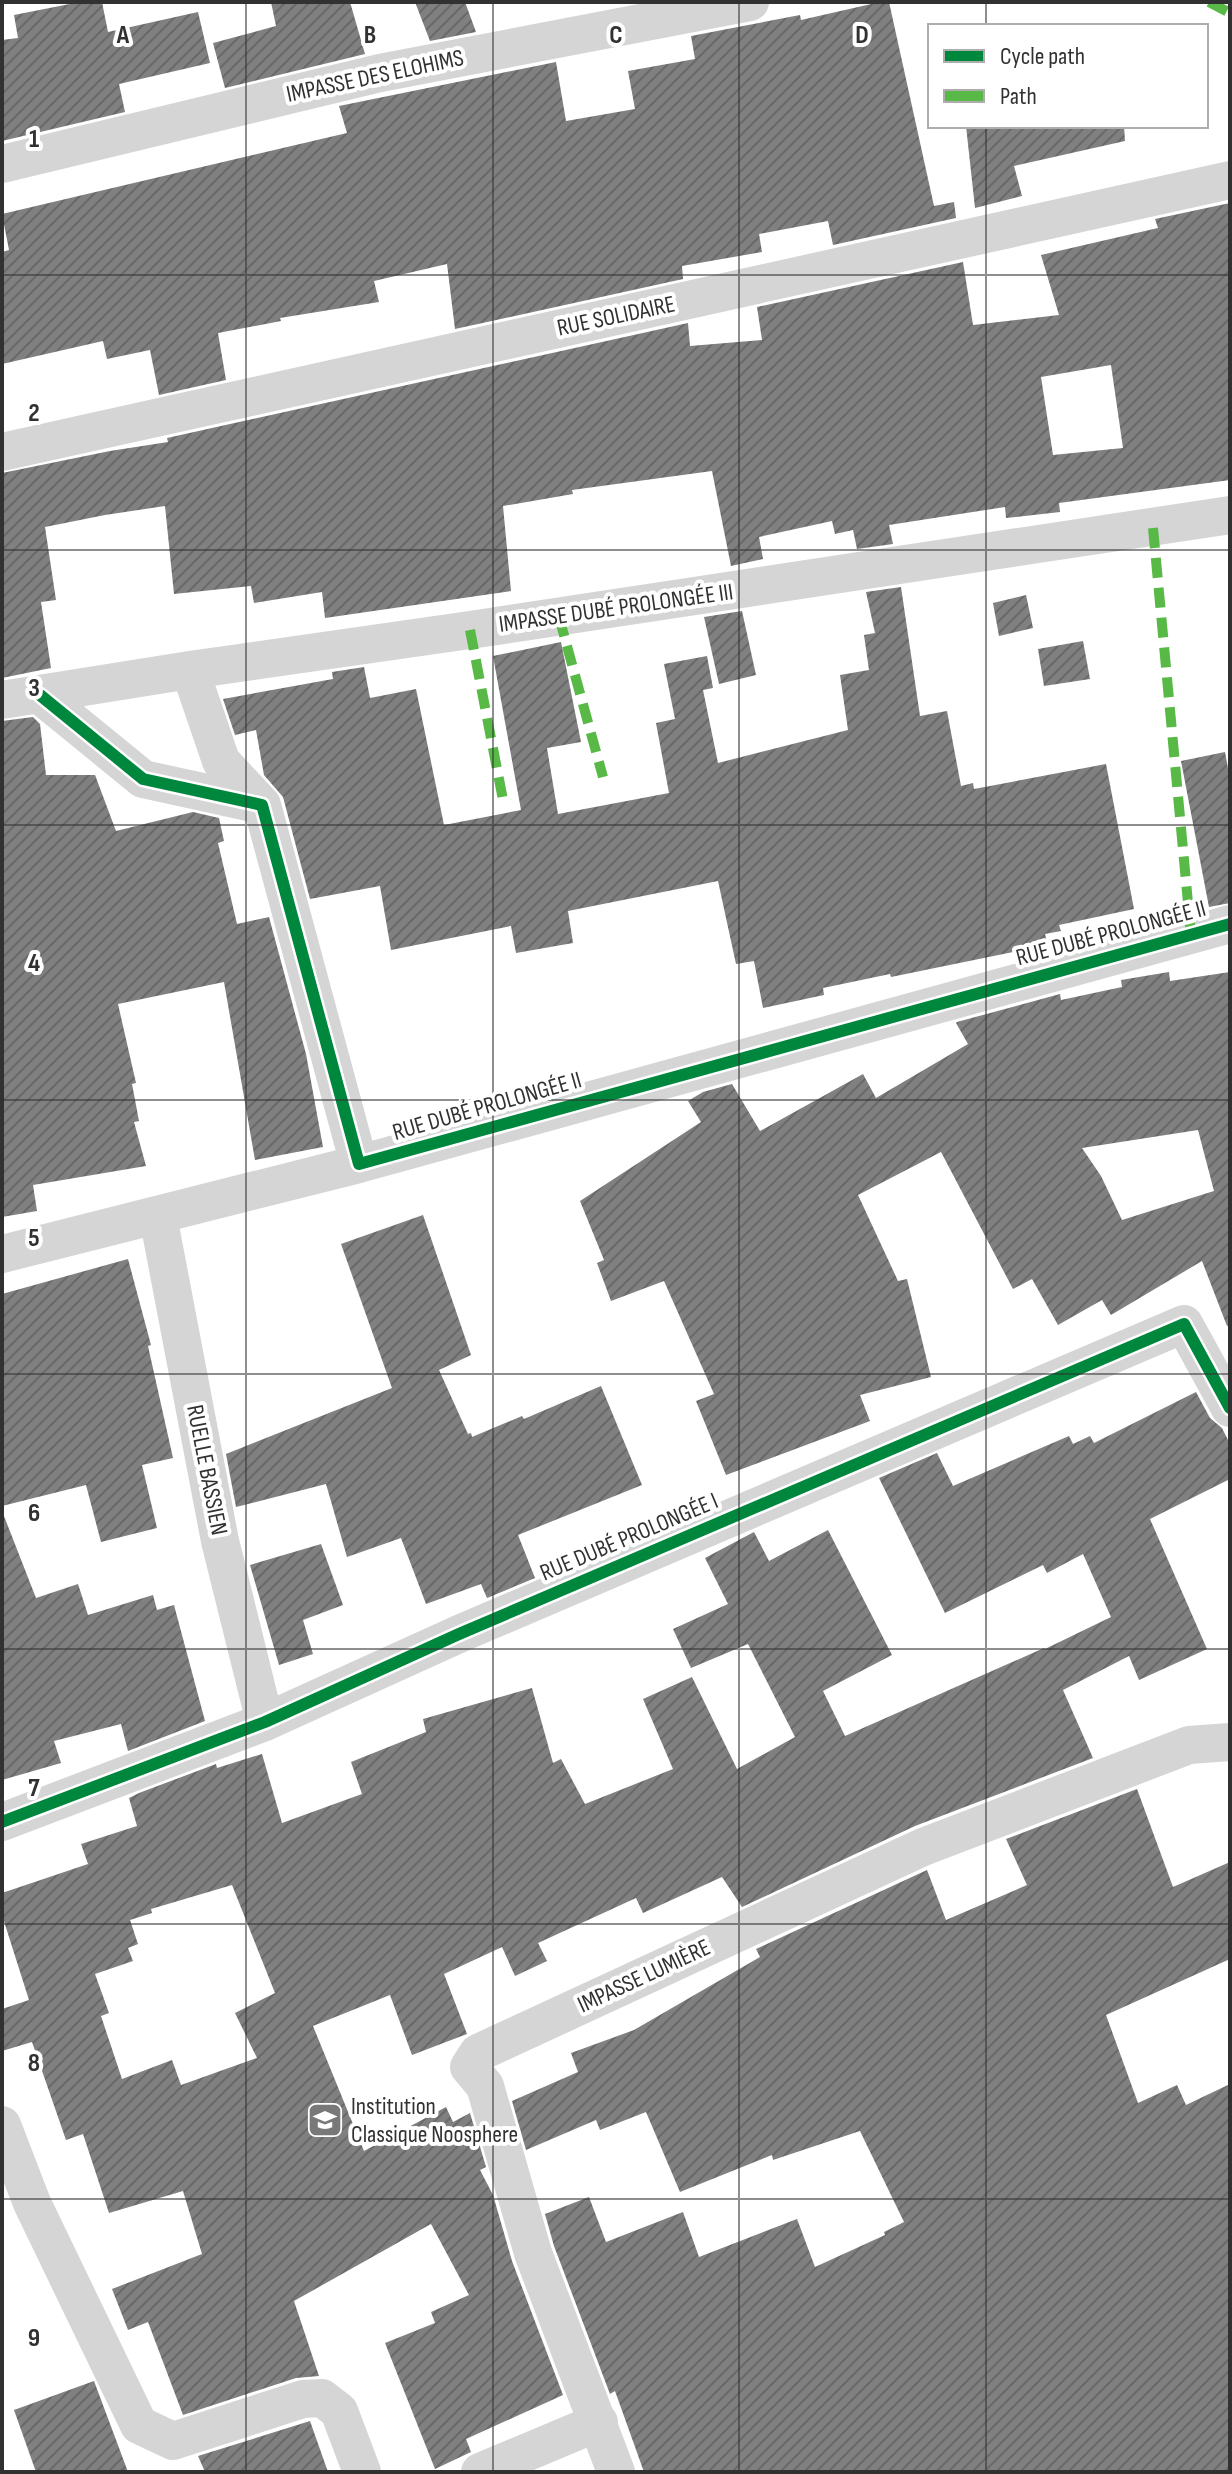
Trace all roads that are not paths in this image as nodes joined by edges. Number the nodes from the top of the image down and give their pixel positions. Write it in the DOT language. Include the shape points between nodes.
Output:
graph roads {
  1 [pos="750,2"];
  2 [pos="2,164"];
  3 [pos="1230,180"];
  4 [pos="2,452"];
  5 [pos="1230,515"];
  6 [pos="190,670"];
  7 [pos="40,695"];
  8 [pos="2,700"];
  9 [pos="262,805"];
  10 [pos="1230,924"];
  11 [pos="359,1164"];
  12 [pos="158,1216"];
  13 [pos="2,1254"];
  14 [pos="1230,1408"];
  15 [pos="265,1722"];
  16 [pos="1230,1742"];
  17 [pos="2,1822"];
  18 [pos="2,2125"];
  19 [pos="599,2422"];
  20 [pos="362,2472"];
  21 [pos="480,2472"];
  22 [pos="616,2472"];
  1 -- 2 [label="street, IMPASSE DES ELOHIMS" via="380,73"];
  3 -- 4 [label="street, RUE SOLIDAIRE"];
  5 -- 6 [label="street, IMPASSE DUBÉ PROLONGÉE III"];
  6 -- 7 [label="street, IMPASSE DUBÉ PROLONGÉE III"];
  6 -- 9 [label="street" via="221,761"];
  7 -- 8 [label="street, IMPASSE DUBÉ PROLONGÉE III"];
  7 -- 9 [label="street" via="143,779"];
  9 -- 11 [label="street"];
  10 -- 11 [label="street, RUE DUBÉ PROLONGÉE II"];
  11 -- 12 [label="street, RUE DUBÉ PROLONGÉE II"];
  12 -- 13 [label="street, RUE DUBÉ PROLONGÉE II"];
  12 -- 15 [label="street, RUELLE BASSIEN" via="220,1541"];
  14 -- 15 [label="street, RUE DUBÉ PROLONGÉE I" via="1184,1324"];
  15 -- 17 [label="street, RUE DUBÉ PROLONGÉE I"];
  16 -- 19 [label="street, IMPASSE LUMIÈRE" via="1189,1745 923,1847 478,2053 469,2067 485,2086 533,2253"];
  18 -- 20 [label="street" via="32,2203 139,2425 173,2441 303,2399 322,2398 339,2411"];
  19 -- 21 [label="street"];
  19 -- 22 [label="street, IMPASSE LUMIÈRE"];
}
